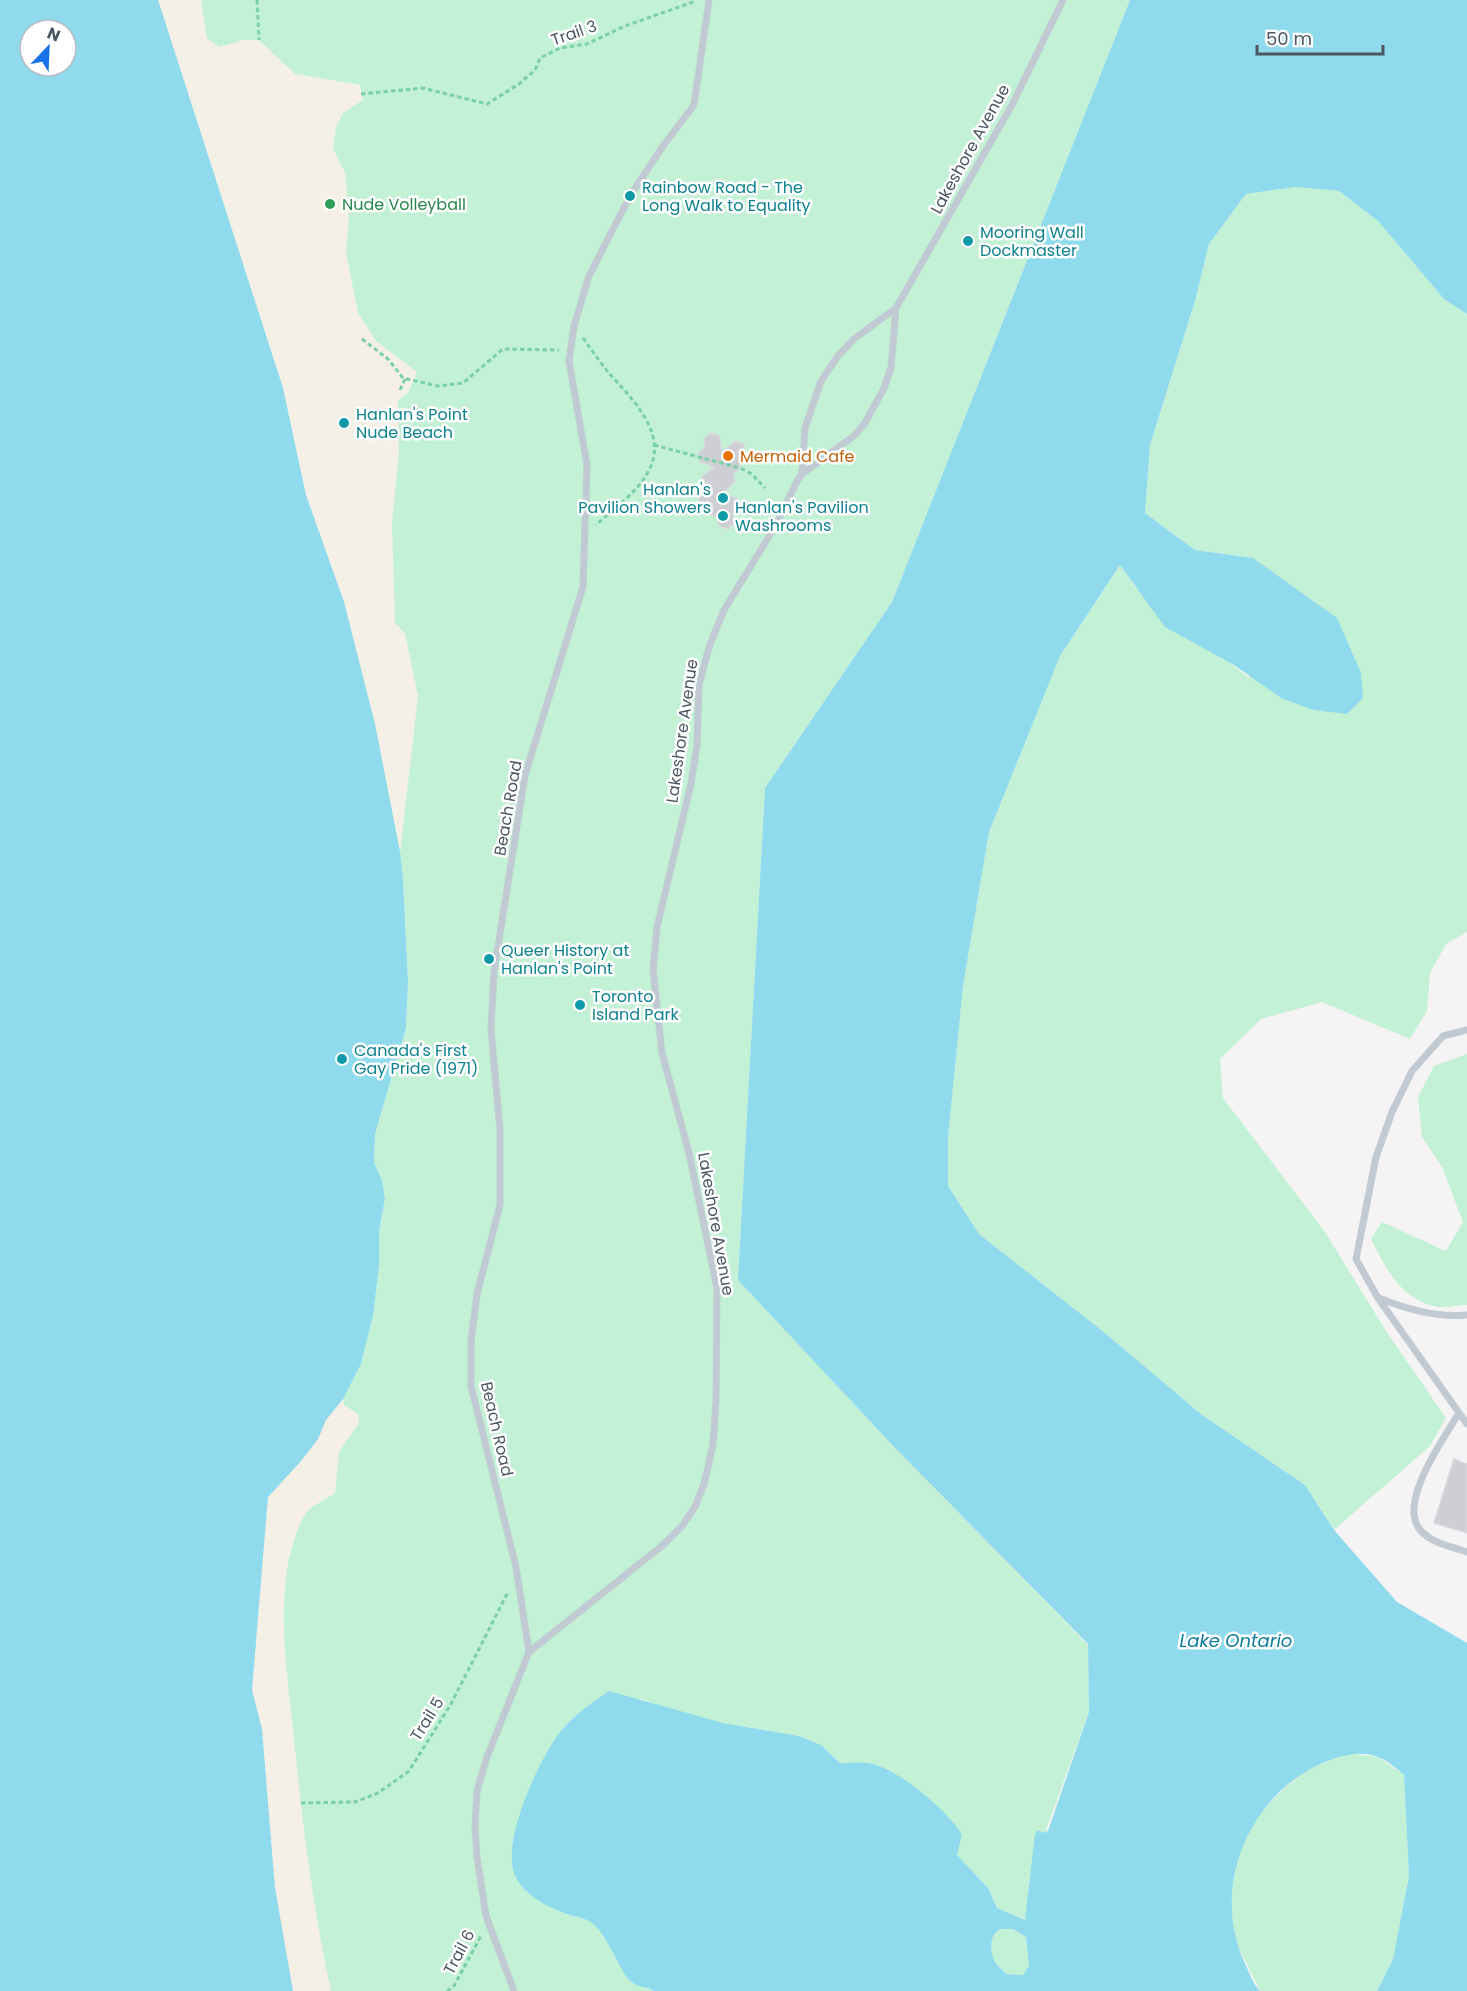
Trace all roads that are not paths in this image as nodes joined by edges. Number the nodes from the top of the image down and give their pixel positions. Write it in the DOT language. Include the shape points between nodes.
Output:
graph roads {
  1 [pos="709,0"];
  2 [pos="1064,0"];
  3 [pos="896,308"];
  4 [pos="802,474"];
  5 [pos="1467,1030"];
  6 [pos="1378,1298"];
  7 [pos="1467,1315"];
  8 [pos="1459,1413"];
  9 [pos="1467,1424"];
  10 [pos="1467,1552"];
  11 [pos="529,1652"];
  12 [pos="514,1991"];
  1 -- 11 [label="lane, Beach Road" via="694,105 625,206 590,276 574,326 569,350 587,465 583,587 525,775 494,972 491,1029 500,1130 500,1204 477,1294 471,1386 517,1573"];
  2 -- 3 [label="lane, Lakeshore Avenue" via="1012,105"];
  3 -- 4 [label="lane, Lakeshore Avenue" via="854,339 821,381 806,428"];
  3 -- 4 [label="lane, Lakeshore Avenue" via="891,368 865,423 836,451"];
  4 -- 11 [label="lane, Lakeshore Avenue" via="724,610 708,647 699,685 691,784 667,880 654,959 662,1053 689,1153 717,1288 716,1400 713,1445 704,1484 695,1507 663,1545"];
  5 -- 6 [label="lane" via="1443,1036 1412,1071 1376,1157 1356,1259"];
  6 -- 7 [label="lane" via="1404,1308"];
  6 -- 8 [label="lane"];
  8 -- 9 [label="lane"];
  8 -- 10 [label="lane" via="1420,1484 1413,1520 1421,1532 1441,1544"];
  11 -- 12 [label="lane, Lakeshore Avenue" via="487,1757 477,1791 474,1827 488,1921"];
}
